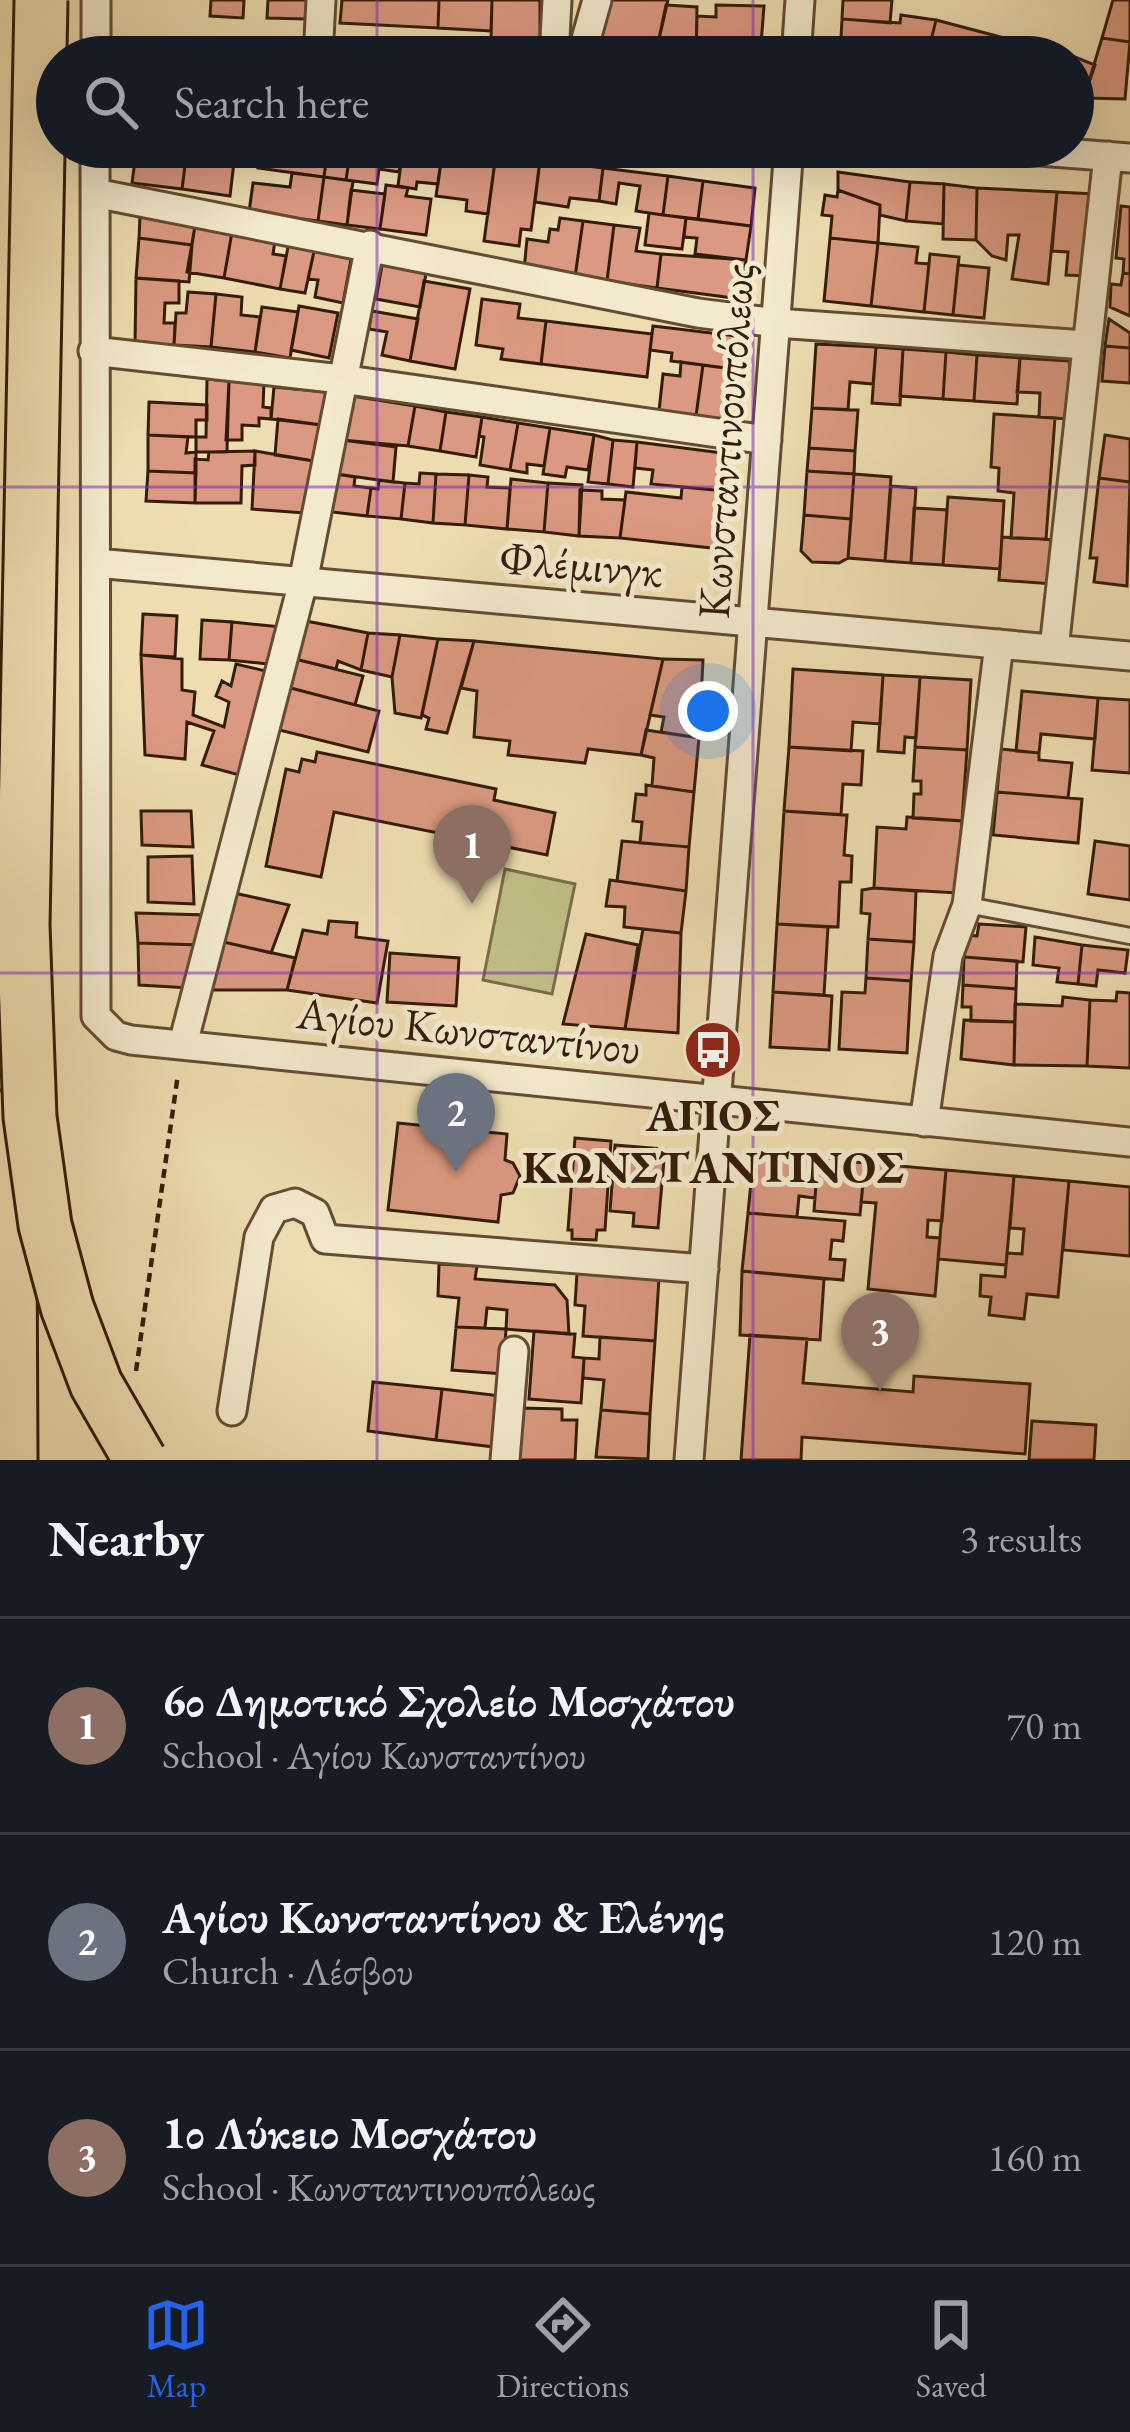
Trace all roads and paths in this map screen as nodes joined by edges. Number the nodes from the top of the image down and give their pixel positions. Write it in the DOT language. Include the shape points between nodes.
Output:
graph roads {
  1 [pos="41,0"];
  2 [pos="96,0"];
  3 [pos="321,0"];
  4 [pos="557,0"];
  5 [pos="597,0"];
  6 [pos="800,0"];
  7 [pos="40,36"];
  8 [pos="96,36"];
  9 [pos="319,36"];
  10 [pos="555,36"];
  11 [pos="587,36"];
  12 [pos="797,36"];
  13 [pos="1119,157"];
  14 [pos="38,168"];
  15 [pos="95,168"];
  16 [pos="788,168"];
  17 [pos="95,193"];
  18 [pos="370,245"];
  19 [pos="777,323"];
  20 [pos="1085,344"];
  21 [pos="93,351"];
  22 [pos="341,380"];
  23 [pos="766,440"];
  24 [pos="96,563"];
  25 [pos="303,582"];
  26 [pos="753,622"];
  27 [pos="999,644"];
  28 [pos="1054,649"];
  29 [pos="1130,656"];
  30 [pos="967,905"];
  31 [pos="23,926"];
  32 [pos="1130,936"];
  33 [pos="182,1044"];
  34 [pos="717,1097"];
  35 [pos="924,1122"];
  36 [pos="1130,1142"];
  37 [pos="704,1269"];
  38 [pos="514,1351"];
  39 [pos="134,1391"];
  40 [pos="232,1411"];
  41 [pos="11,1460"];
  42 [pos="140,1460"];
  43 [pos="505,1460"];
  44 [pos="689,1460"];
  1 -- 7 [label="highway, bridge"];
  2 -- 8 [label="street"];
  3 -- 9 [label="street"];
  4 -- 10 [label="street"];
  5 -- 11 [label="street"];
  6 -- 12 [label="street"];
  13 -- 20 [label="street"];
  14 -- 31 [label="highway, bridge"];
  15 -- 17 [label="street"];
  16 -- 19 [label="street, Κωνσταντινουπόλεως"];
  17 -- 18 [label="street"];
  17 -- 21 [label="street"];
  18 -- 19 [label="street" via="698,314"];
  18 -- 22 [label="street"];
  19 -- 20 [label="street"];
  19 -- 23 [label="street, Κωνσταντινουπόλεως"];
  20 -- 28 [label="street"];
  21 -- 22 [label="street"];
  21 -- 24 [label="street"];
  22 -- 23 [label="street"];
  22 -- 25 [label="street"];
  23 -- 26 [label="street, Κωνσταντινουπόλεως"];
  24 -- 25 [label="street, Φλέμινγκ"];
  24 -- 33 [label="street, Αγίου Κωνσταντίνου" via="96,1016 116,1036"];
  25 -- 26 [label="street, Φλέμινγκ"];
  25 -- 33 [label="street"];
  26 -- 27 [label="street, Φλέμινγκ"];
  26 -- 34 [label="street, Κωνσταντινουπόλεως"];
  27 -- 28 [label="street, Φλέμινγκ"];
  27 -- 30 [label="street"];
  28 -- 29 [label="street, Φλέμινγκ"];
  30 -- 32 [label="lane"];
  30 -- 35 [label="street" via="948,956"];
  31 -- 41 [label="highway, bridge" via="10,1237"];
  31 -- 42 [label="highway, bridge" via="30,1117 45,1225 96,1384"];
  33 -- 34 [label="street, Αγίου Κωνσταντίνου"];
  33 -- 39 [label="path"];
  34 -- 35 [label="street, Αγίου Κωνσταντίνου"];
  34 -- 37 [label="street, Κωνσταντινουπόλεως"];
  35 -- 36 [label="street, Αγίου Κωνσταντίνου"];
  37 -- 40 [label="street" via="326,1239 315,1213 295,1203 274,1209 259,1237"];
  37 -- 44 [label="street, Κωνσταντινουπόλεως"];
  38 -- 43 [label="street"];
}
